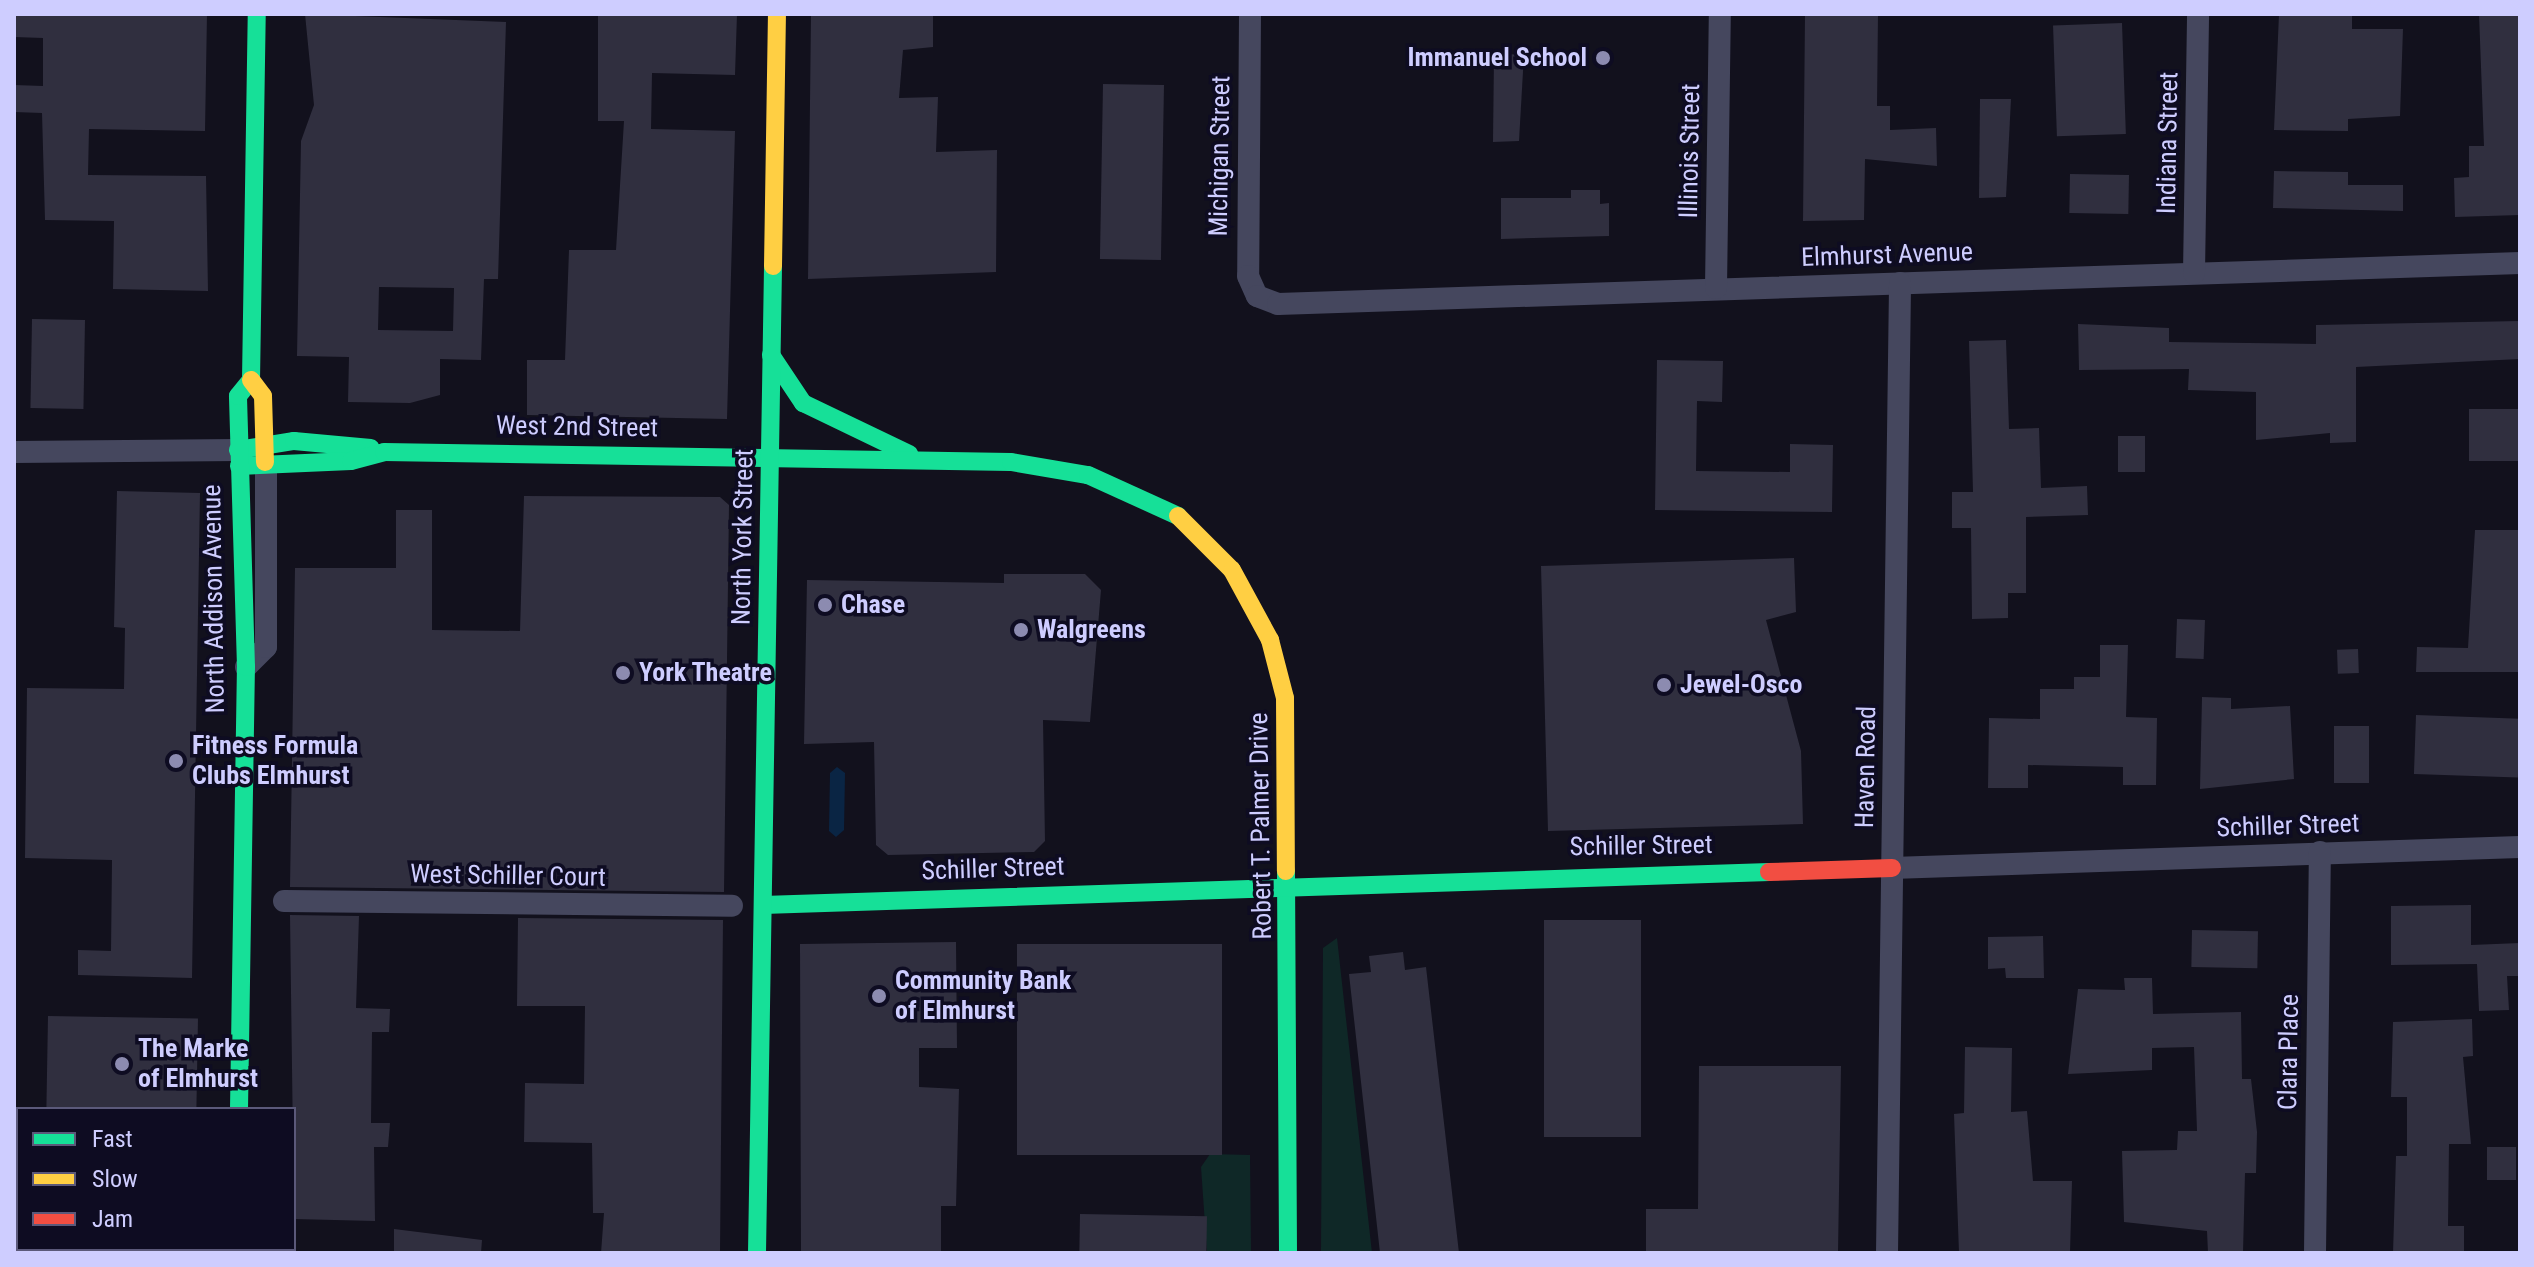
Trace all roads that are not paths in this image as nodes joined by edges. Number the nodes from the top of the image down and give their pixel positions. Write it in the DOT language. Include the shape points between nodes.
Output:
graph roads {
  1 [pos="257,14"];
  2 [pos="777,14"];
  3 [pos="1250,14"];
  4 [pos="1720,14"];
  5 [pos="2198,14"];
  6 [pos="2520,263"];
  7 [pos="2194,273"];
  8 [pos="1900,283"];
  9 [pos="1716,288"];
  10 [pos="1257,296"];
  11 [pos="771,355"];
  12 [pos="251,380"];
  13 [pos="14,452"];
  14 [pos="265,455"];
  15 [pos="238,458"];
  16 [pos="770,460"];
  17 [pos="930,461"];
  18 [pos="246,667"];
  19 [pos="2520,847"];
  20 [pos="2320,852"];
  21 [pos="1892,868"];
  22 [pos="1289,886"];
  23 [pos="284,901"];
  24 [pos="763,905"];
  25 [pos="732,906"];
  26 [pos="239,1107"];
  27 [pos="757,1253"];
  28 [pos="1288,1253"];
  29 [pos="1887,1253"];
  30 [pos="2315,1253"];
  1 -- 12 [label="street, North Addison Avenue"];
  2 -- 11 [label="street, North York Street"];
  3 -- 10 [label="street, Michigan Street" via="1247,265"];
  4 -- 9 [label="street, Illinois Street"];
  5 -- 7 [label="street, Indiana Street"];
  6 -- 7 [label="street, Elmhurst Avenue"];
  7 -- 8 [label="street, Elmhurst Avenue"];
  8 -- 9 [label="street, Elmhurst Avenue"];
  8 -- 21 [label="street, Haven Road"];
  9 -- 10 [label="street, Elmhurst Avenue" via="1295,305"];
  11 -- 16 [label="street, North York Street"];
  11 -- 17 [label="street" via="803,403 852,432"];
  12 -- 14 [label="street, North Addison Avenue" via="263,396"];
  12 -- 15 [label="street, North Addison Avenue" via="238,396"];
  13 -- 15 [label="street, West 2nd Street"];
  14 -- 15 [label="street, West 2nd Street"];
  14 -- 16 [label="street, West 2nd Street" via="351,442 384,452"];
  14 -- 18 [label="street, North Addison Avenue" via="266,647"];
  15 -- 18 [label="street, North Addison Avenue"];
  16 -- 17 [label="street, Robert T. Palmer Drive"];
  16 -- 24 [label="street, North York Street"];
  17 -- 22 [label="street, Robert T. Palmer Drive" via="1039,463 1120,485 1178,516 1232,570 1270,640 1285,698"];
  18 -- 26 [label="street, North Addison Avenue"];
  19 -- 20 [label="street, Schiller Street"];
  20 -- 21 [label="street, Schiller Street"];
  20 -- 30 [label="street, Clara Place"];
  21 -- 22 [label="street, Schiller Street"];
  21 -- 29 [label="street, Haven Road"];
  22 -- 24 [label="street, Schiller Street"];
  22 -- 28 [label="street, Robert T. Palmer Drive"];
  23 -- 25 [label="street, West Schiller Court"];
  24 -- 27 [label="street, North York Street"];
}
